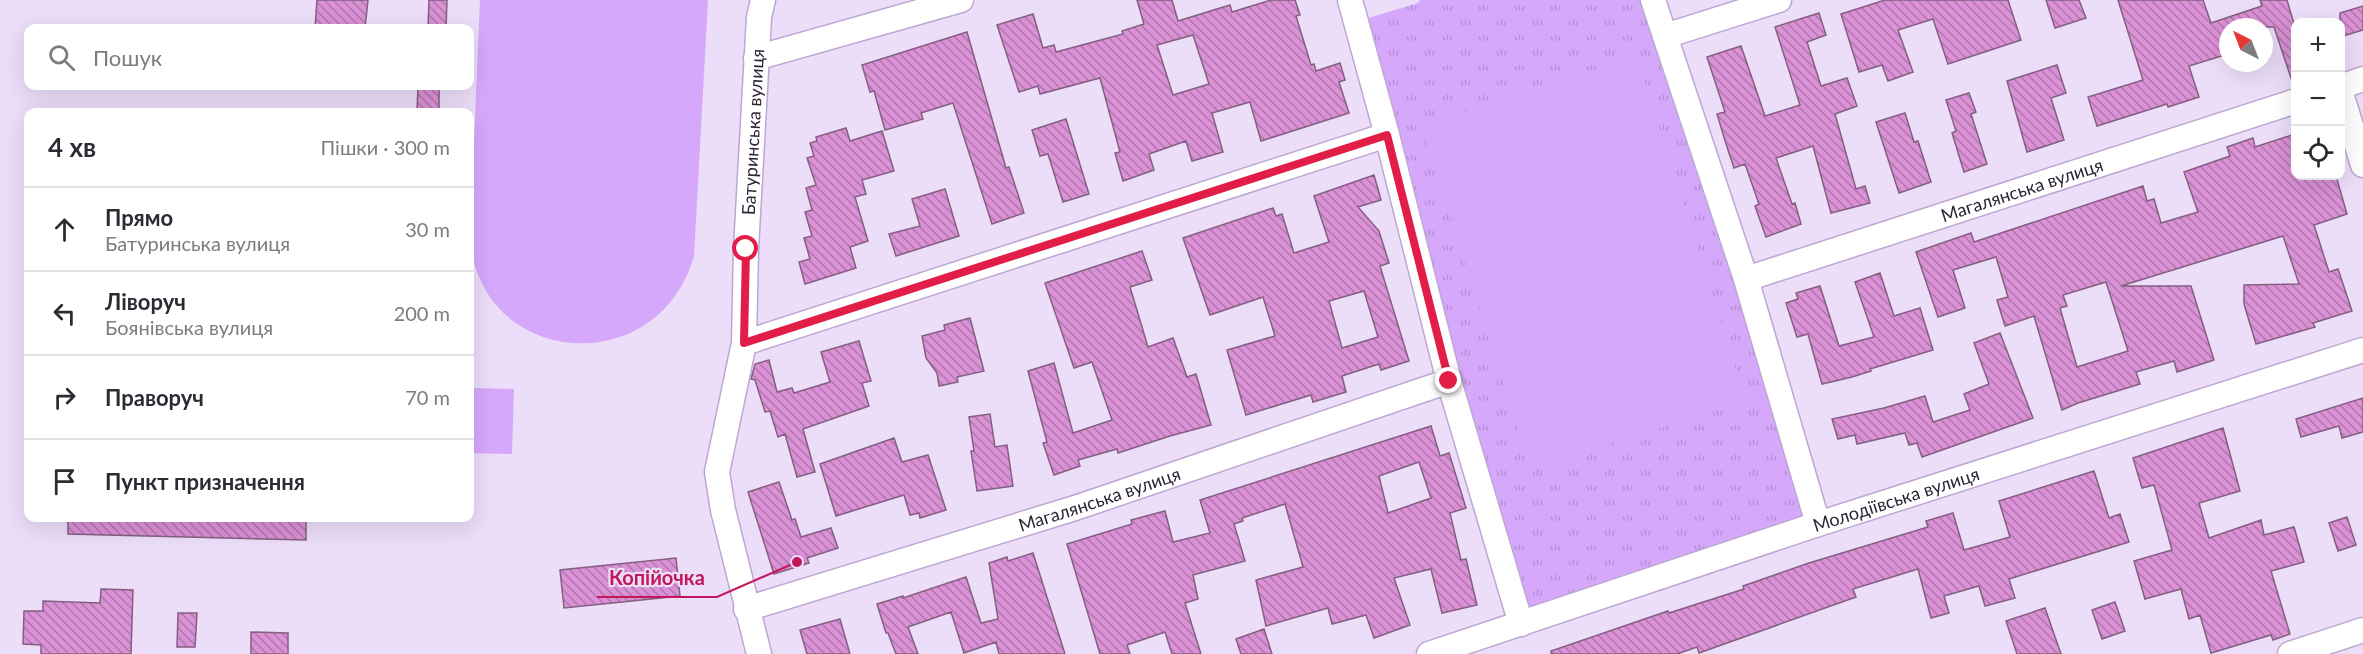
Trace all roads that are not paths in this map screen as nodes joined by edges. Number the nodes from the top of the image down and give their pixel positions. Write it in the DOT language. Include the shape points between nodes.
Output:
graph roads {
  1 [pos="763,0"];
  2 [pos="961,0"];
  3 [pos="1350,0"];
  4 [pos="1653,0"];
  5 [pos="1779,0"];
  6 [pos="1665,36"];
  7 [pos="756,58"];
  8 [pos="2363,79"];
  9 [pos="2345,86"];
  10 [pos="2291,102"];
  11 [pos="2345,105"];
  12 [pos="1387,135"];
  13 [pos="2363,165"];
  14 [pos="1746,279"];
  15 [pos="744,343"];
  16 [pos="2363,350"];
  17 [pos="1449,381"];
  18 [pos="1818,524"];
  19 [pos="746,609"];
  20 [pos="1521,624"];
  21 [pos="2363,630"];
  22 [pos="759,654"];
  23 [pos="1429,654"];
  24 [pos="2290,654"];
  1 -- 7 [label="street, Батуринська вулиця"];
  2 -- 7 [label="street"];
  3 -- 12 [label="street"];
  4 -- 6 [label="street"];
  5 -- 6 [label="street"];
  6 -- 14 [label="street"];
  7 -- 15 [label="street, Батуринська вулиця"];
  8 -- 9 [label="street"];
  10 -- 14 [label="street, Магалянська вулиця"];
  11 -- 13 [label="street"];
  12 -- 15 [label="street"];
  12 -- 17 [label="street"];
  14 -- 18 [label="street"];
  15 -- 19 [label="street, Батуринська вулиця" via="717,472"];
  16 -- 18 [label="street, Молодіївська вулиця"];
  17 -- 19 [label="street, Магалянська вулиця" via="1075,508"];
  17 -- 20 [label="street"];
  18 -- 20 [label="street, Молодіївська вулиця"];
  19 -- 22 [label="street, Батуринська вулиця"];
  20 -- 23 [label="street, Молодіївська вулиця"];
  21 -- 24 [label="street"];
}
